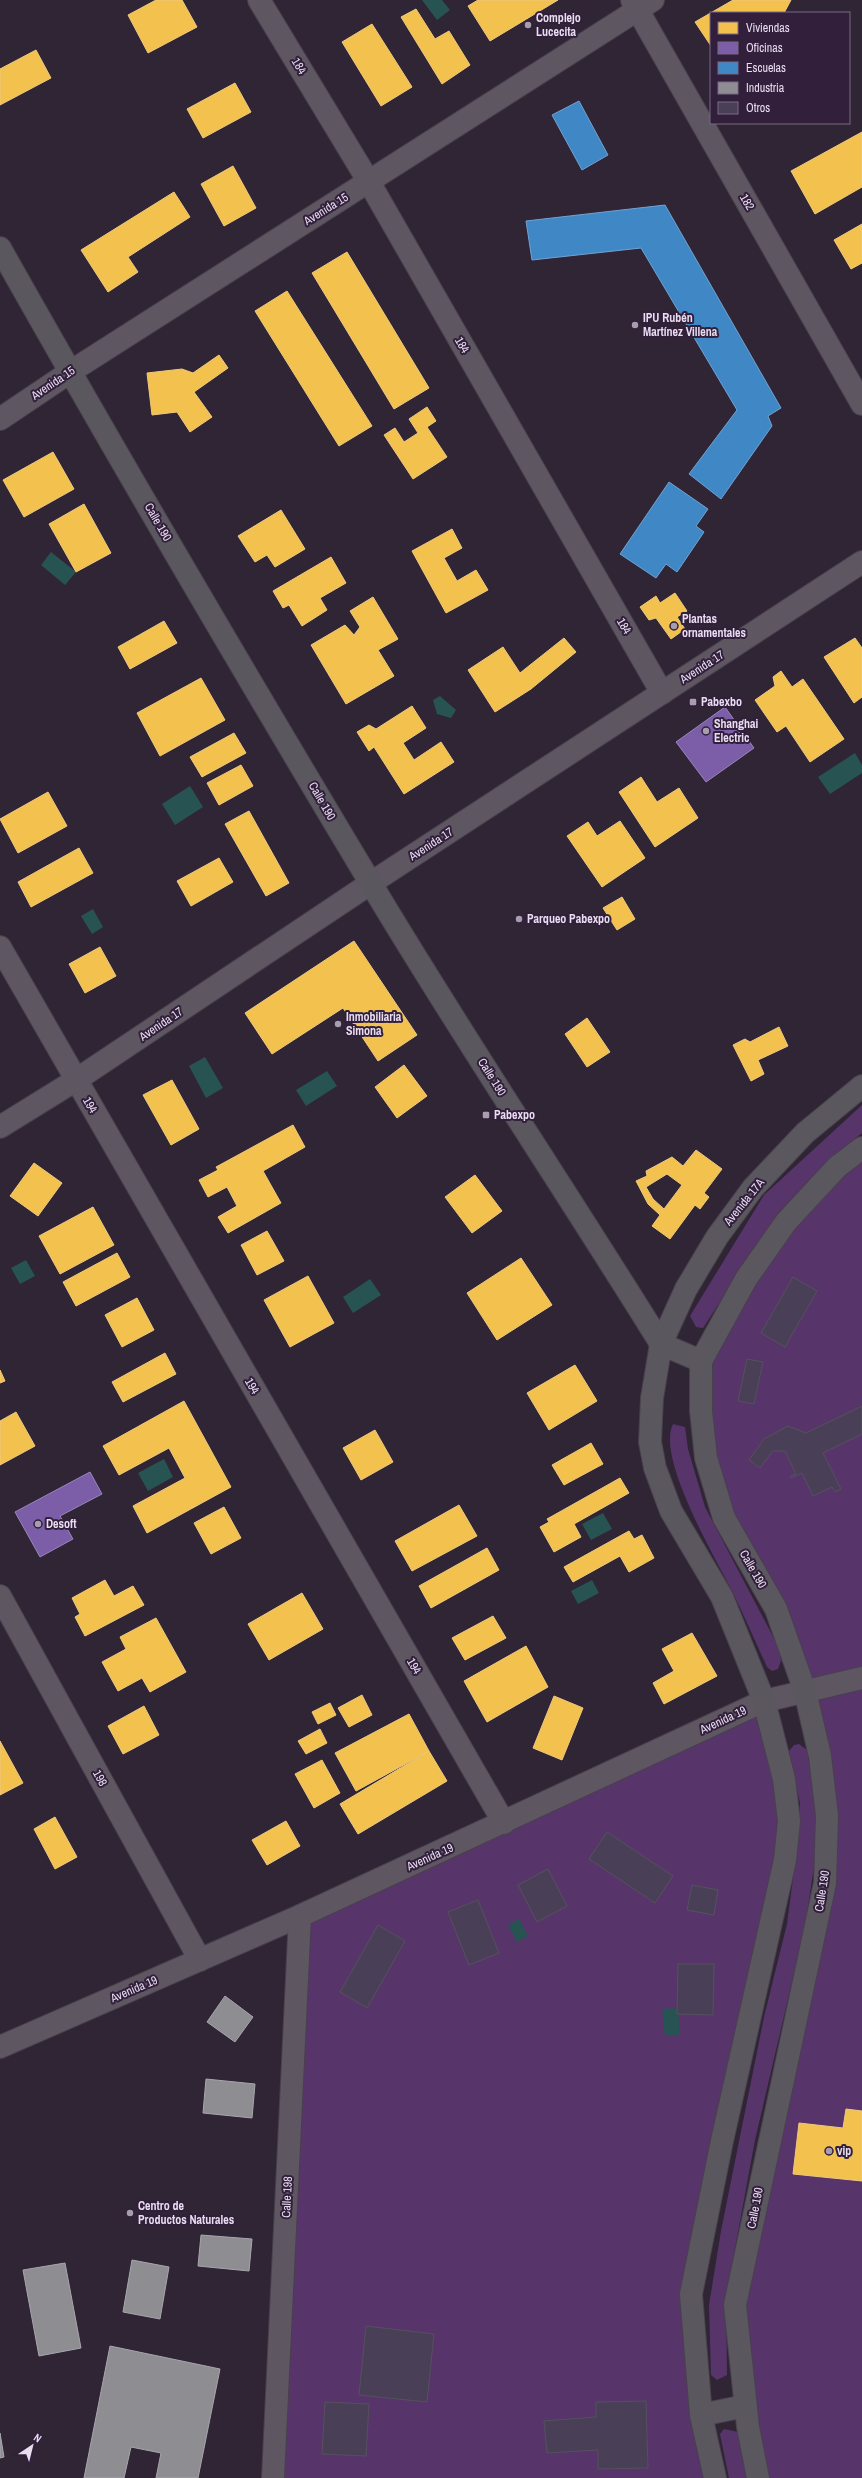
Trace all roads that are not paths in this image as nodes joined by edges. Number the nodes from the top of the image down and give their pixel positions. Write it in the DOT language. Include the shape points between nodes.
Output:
graph roads {
  1 [pos="259,0"];
  2 [pos="641,3"];
  3 [pos="369,182"];
  4 [pos="0,248"];
  5 [pos="70,372"];
  6 [pos="862,404"];
  7 [pos="0,419"];
  8 [pos="862,562"];
  9 [pos="662,693"];
  10 [pos="371,883"];
  11 [pos="0,947"];
  12 [pos="76,1080"];
  13 [pos="862,1086"];
  14 [pos="0,1127"];
  15 [pos="862,1148"];
  16 [pos="661,1344"];
  17 [pos="701,1361"];
  18 [pos="0,1596"];
  19 [pos="862,1678"];
  20 [pos="805,1691"];
  21 [pos="764,1701"];
  22 [pos="504,1823"];
  23 [pos="300,1916"];
  24 [pos="200,1960"];
  25 [pos="0,2047"];
  26 [pos="746,2406"];
  27 [pos="701,2415"];
  28 [pos="273,2478"];
  29 [pos="715,2478"];
  30 [pos="758,2478"];
  1 -- 3 [label="street, 184"];
  2 -- 3 [label="street, Avenida 15"];
  2 -- 6 [label="street, 182"];
  3 -- 5 [label="street, Avenida 15"];
  3 -- 9 [label="street, 184"];
  4 -- 5 [label="main road, Calle 190"];
  5 -- 7 [label="street, Avenida 15"];
  5 -- 10 [label="main road, Calle 190"];
  8 -- 9 [label="street, Avenida 17"];
  9 -- 10 [label="street, Avenida 17"];
  10 -- 12 [label="street, Avenida 17"];
  10 -- 16 [label="main road, Calle 190"];
  11 -- 12 [label="street, 194"];
  12 -- 14 [label="street, Avenida 17"];
  12 -- 22 [label="street, 194"];
  13 -- 16 [label="main road, Avenida 17A" via="804,1133 753,1188 717,1237 686,1289"];
  15 -- 17 [label="main road" via="837,1167 786,1222 746,1279"];
  16 -- 17 [label="main road"];
  16 -- 21 [label="main road" via="652,1398 650,1442 655,1468 671,1511 722,1597"];
  17 -- 20 [label="main road, Calle 190" via="701,1411 706,1458 724,1518 776,1609"];
  18 -- 24 [label="street, 198"];
  19 -- 20 [label="street, Avenida 19"];
  20 -- 21 [label="street, Avenida 19"];
  20 -- 26 [label="main road, Calle 190" via="820,1756 827,1816 826,1883 735,2305"];
  21 -- 22 [label="street, Avenida 19"];
  21 -- 27 [label="main road" via="784,1779 789,1821 785,1860 690,2294"];
  22 -- 23 [label="street, Avenida 19"];
  23 -- 24 [label="street, Avenida 19"];
  23 -- 28 [label="street, Calle 198"];
  24 -- 25 [label="street, Avenida 19"];
  26 -- 27 [label="main road"];
  26 -- 30 [label="main road, Calle 190"];
  27 -- 29 [label="main road"];
}
